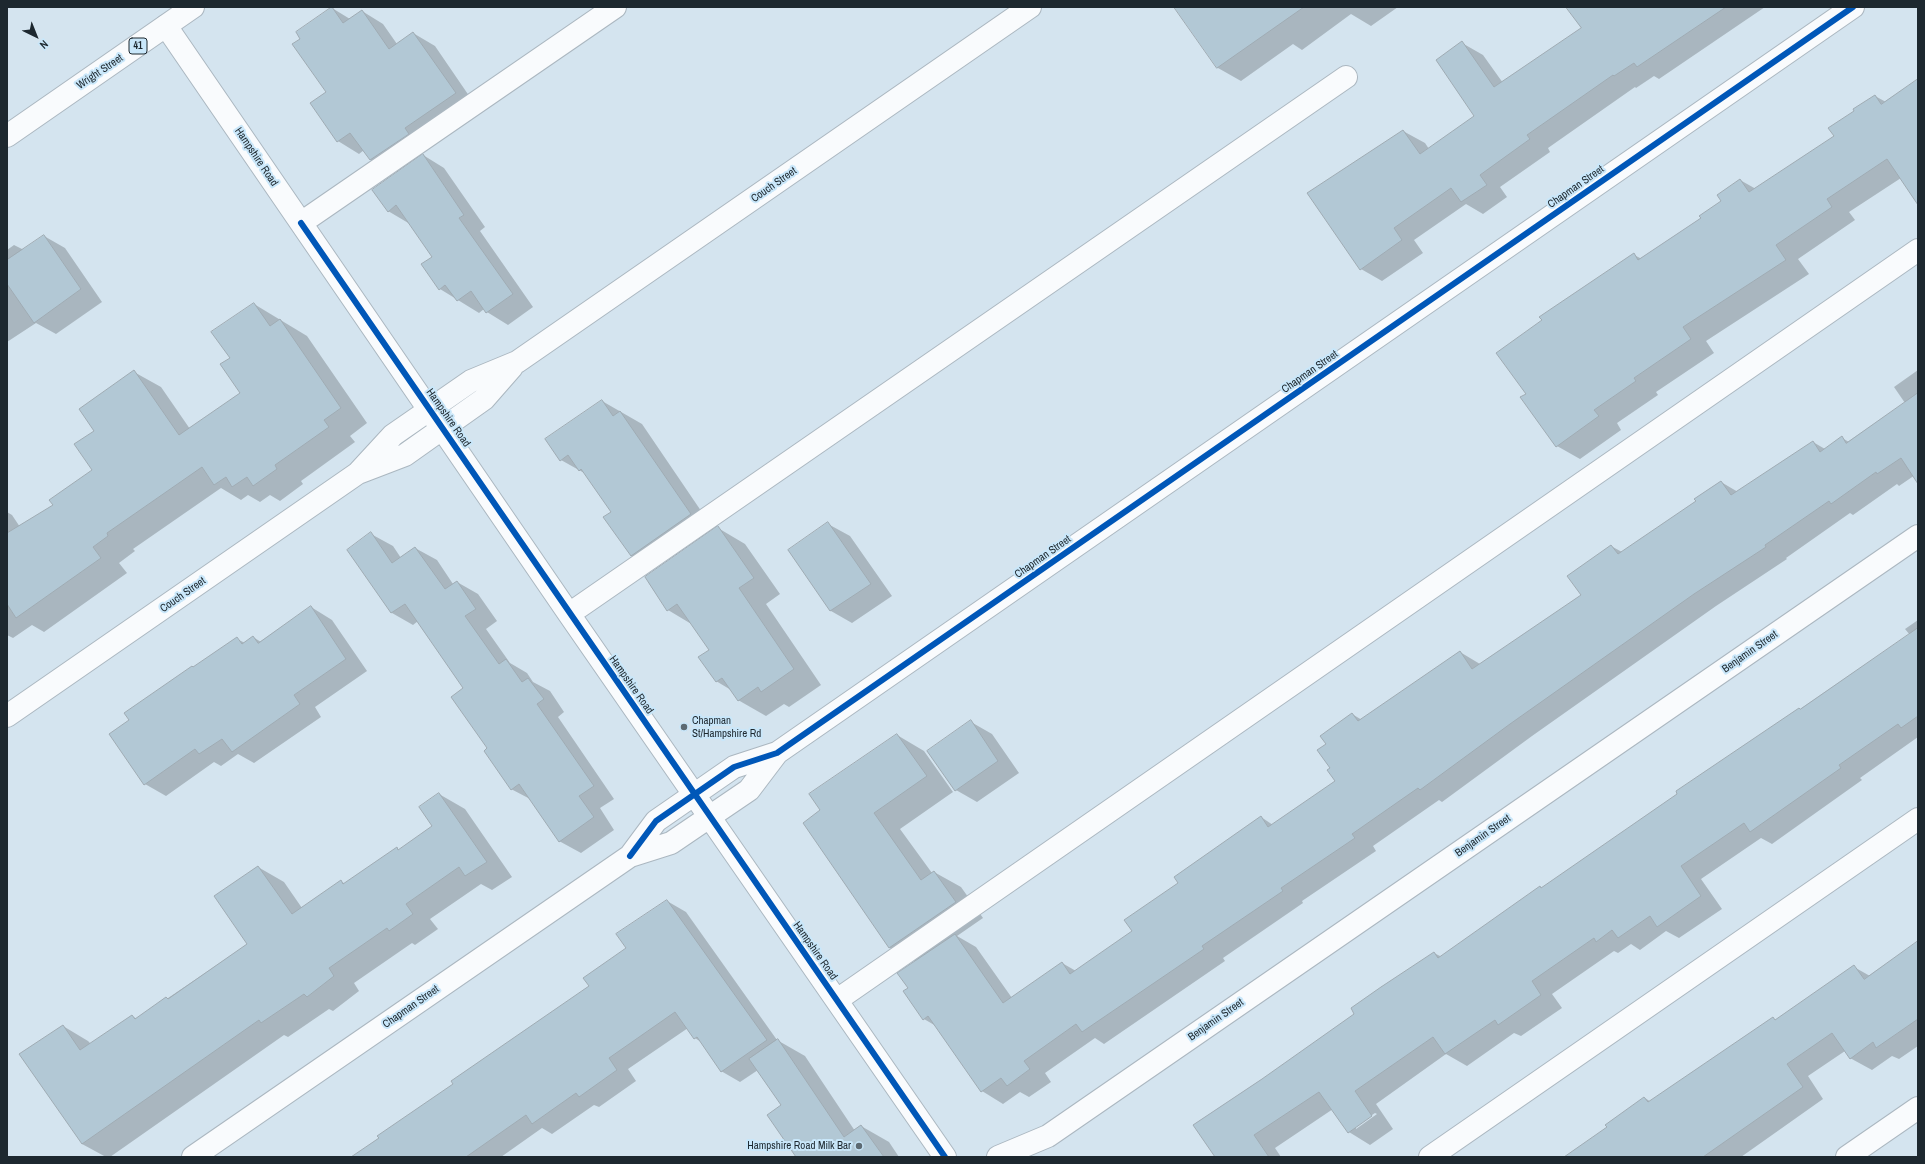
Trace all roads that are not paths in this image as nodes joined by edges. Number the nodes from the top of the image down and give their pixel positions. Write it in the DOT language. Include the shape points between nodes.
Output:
graph roads {
  1 [pos="193,7"];
  2 [pos="615,7"];
  3 [pos="1030,7"];
  4 [pos="1853,7"];
  5 [pos="166,26"];
  6 [pos="1346,77"];
  7 [pos="7,136"];
  8 [pos="301,223"];
  9 [pos="1918,250"];
  10 [pos="437,419"];
  11 [pos="1918,536"];
  12 [pos="569,614"];
  13 [pos="7,716"];
  14 [pos="777,753"];
  15 [pos="695,795"];
  16 [pos="710,817"];
  17 [pos="1918,819"];
  18 [pos="630,856"];
  19 [pos="837,1000"];
  20 [pos="1918,1108"];
  21 [pos="1048,1136"];
  22 [pos="193,1157"];
  23 [pos="945,1157"];
  24 [pos="998,1157"];
  25 [pos="1030,1157"];
  26 [pos="1430,1157"];
  27 [pos="1847,1157"];
  1 -- 5 [label="street, Wright Street / 41"];
  2 -- 8 [label="street"];
  3 -- 10 [label="street, Couch Street" via="517,362 471,381"];
  4 -- 14 [label="street, Chapman Street"];
  5 -- 7 [label="street, Wright Street / 41"];
  5 -- 8 [label="street, Hampshire Road"];
  6 -- 12 [label="street"];
  8 -- 10 [label="street, Hampshire Road"];
  9 -- 19 [label="street"];
  10 -- 12 [label="street, Hampshire Road"];
  10 -- 13 [label="street, Couch Street" via="393,435 358,474"];
  11 -- 21 [label="street, Benjamin Street"];
  12 -- 15 [label="street, Hampshire Road"];
  14 -- 15 [label="street, Chapman Street" via="734,767"];
  14 -- 16 [label="street, Chapman Street" via="750,790"];
  15 -- 16 [label="street, Hampshire Road"];
  15 -- 18 [label="street, Chapman Street" via="656,821"];
  16 -- 18 [label="street, Chapman Street" via="671,843"];
  16 -- 19 [label="street, Hampshire Road"];
  17 -- 26 [label="street"];
  18 -- 22 [label="street, Chapman Street"];
  19 -- 23 [label="street, Hampshire Road"];
  20 -- 27 [label="street"];
  21 -- 24 [label="street, Benjamin Street"];
  21 -- 25 [label="street, Benjamin Street"];
}
